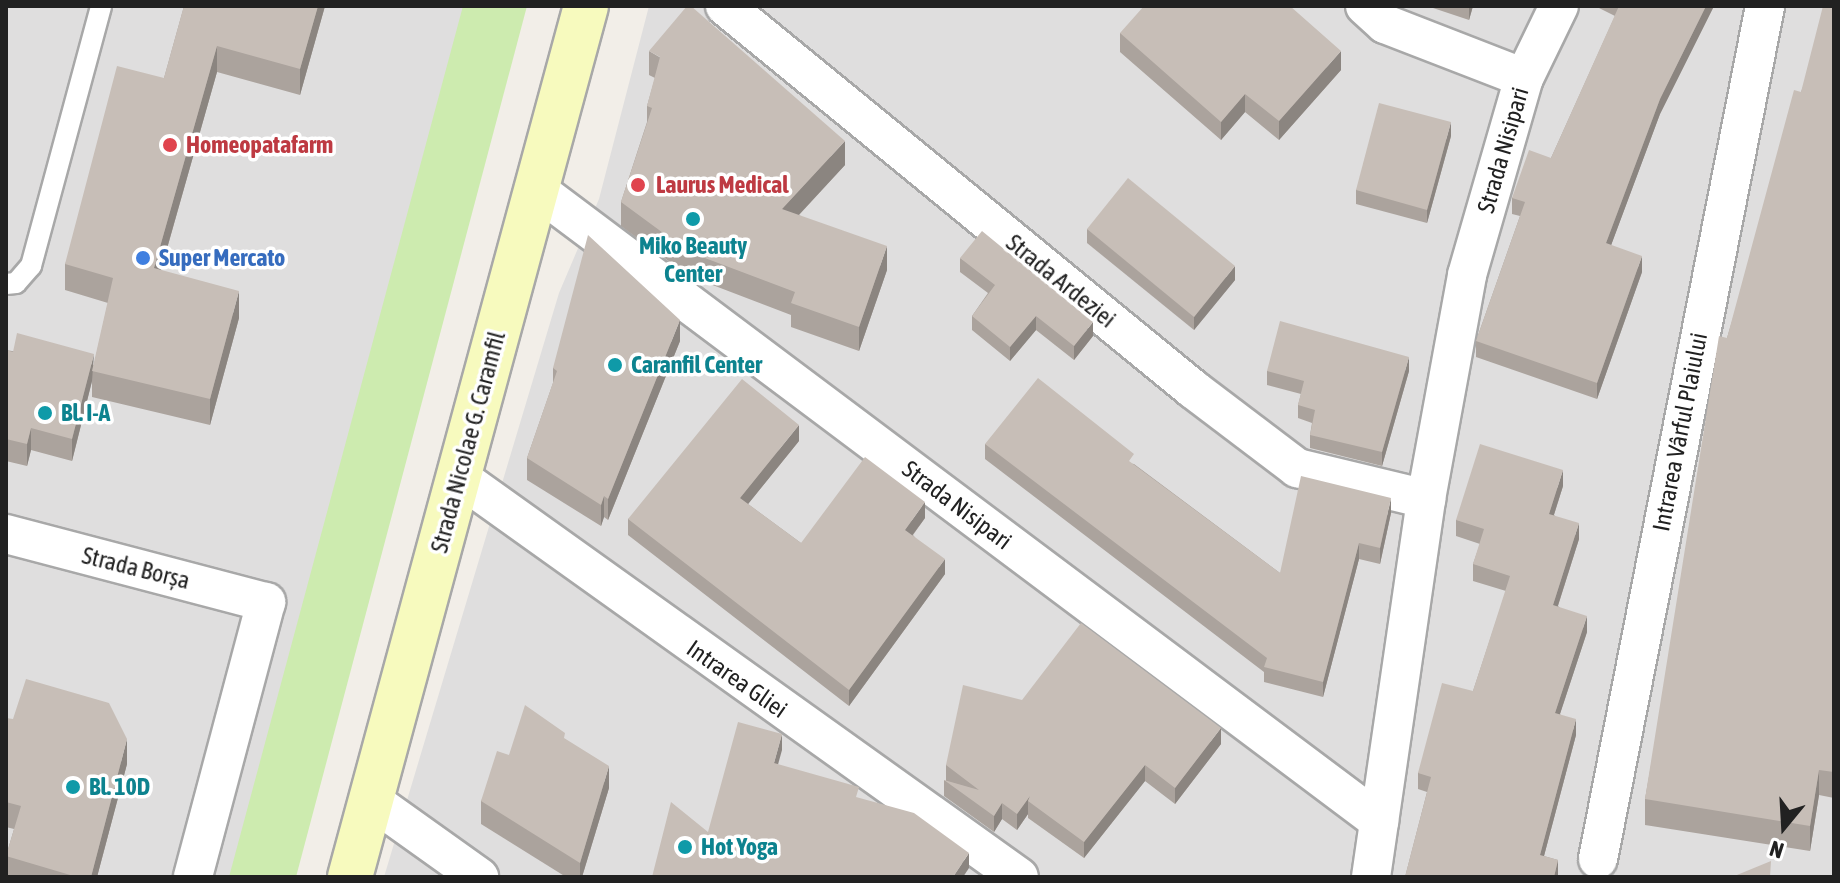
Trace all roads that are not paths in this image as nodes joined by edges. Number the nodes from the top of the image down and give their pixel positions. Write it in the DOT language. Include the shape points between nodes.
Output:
graph roads {
  1 [pos="101,6"];
  2 [pos="586,6"];
  3 [pos="725,6"];
  4 [pos="1365,6"];
  5 [pos="1559,6"];
  6 [pos="1765,6"];
  7 [pos="1524,78"];
  8 [pos="536,189"];
  9 [pos="6,284"];
  10 [pos="459,477"];
  11 [pos="1426,499"];
  12 [pos="6,534"];
  13 [pos="371,800"];
  14 [pos="1379,821"];
  15 [pos="1598,859"];
  16 [pos="193,877"];
  17 [pos="350,877"];
  18 [pos="479,877"];
  19 [pos="1019,877"];
  20 [pos="1371,877"];
  1 -- 9 [label="lane" via="31,266 16,283"];
  2 -- 8 [label="main road, Strada Nicolae G. Caramfil"];
  3 -- 11 [label="street, Strada Ardeziei" via="1297,468"];
  4 -- 7 [label="street" via="1385,24"];
  5 -- 7 [label="street, Strada Nisipari"];
  6 -- 15 [label="street, Intrarea Vârful Plaiului"];
  7 -- 11 [label="street, Strada Nisipari" via="1467,275"];
  8 -- 10 [label="main road, Strada Nicolae G. Caramfil"];
  8 -- 14 [label="street, Strada Nisipari"];
  10 -- 13 [label="main road, Strada Nicolae G. Caramfil"];
  10 -- 19 [label="street, Intrarea Gliei"];
  11 -- 14 [label="street, Strada Nisipari"];
  12 -- 16 [label="street, Strada Borșa" via="266,602"];
  13 -- 17 [label="main road, Strada Nicolae G. Caramfil"];
  13 -- 18 [label="street"];
  14 -- 20 [label="street, Strada Nisipari"];
}
